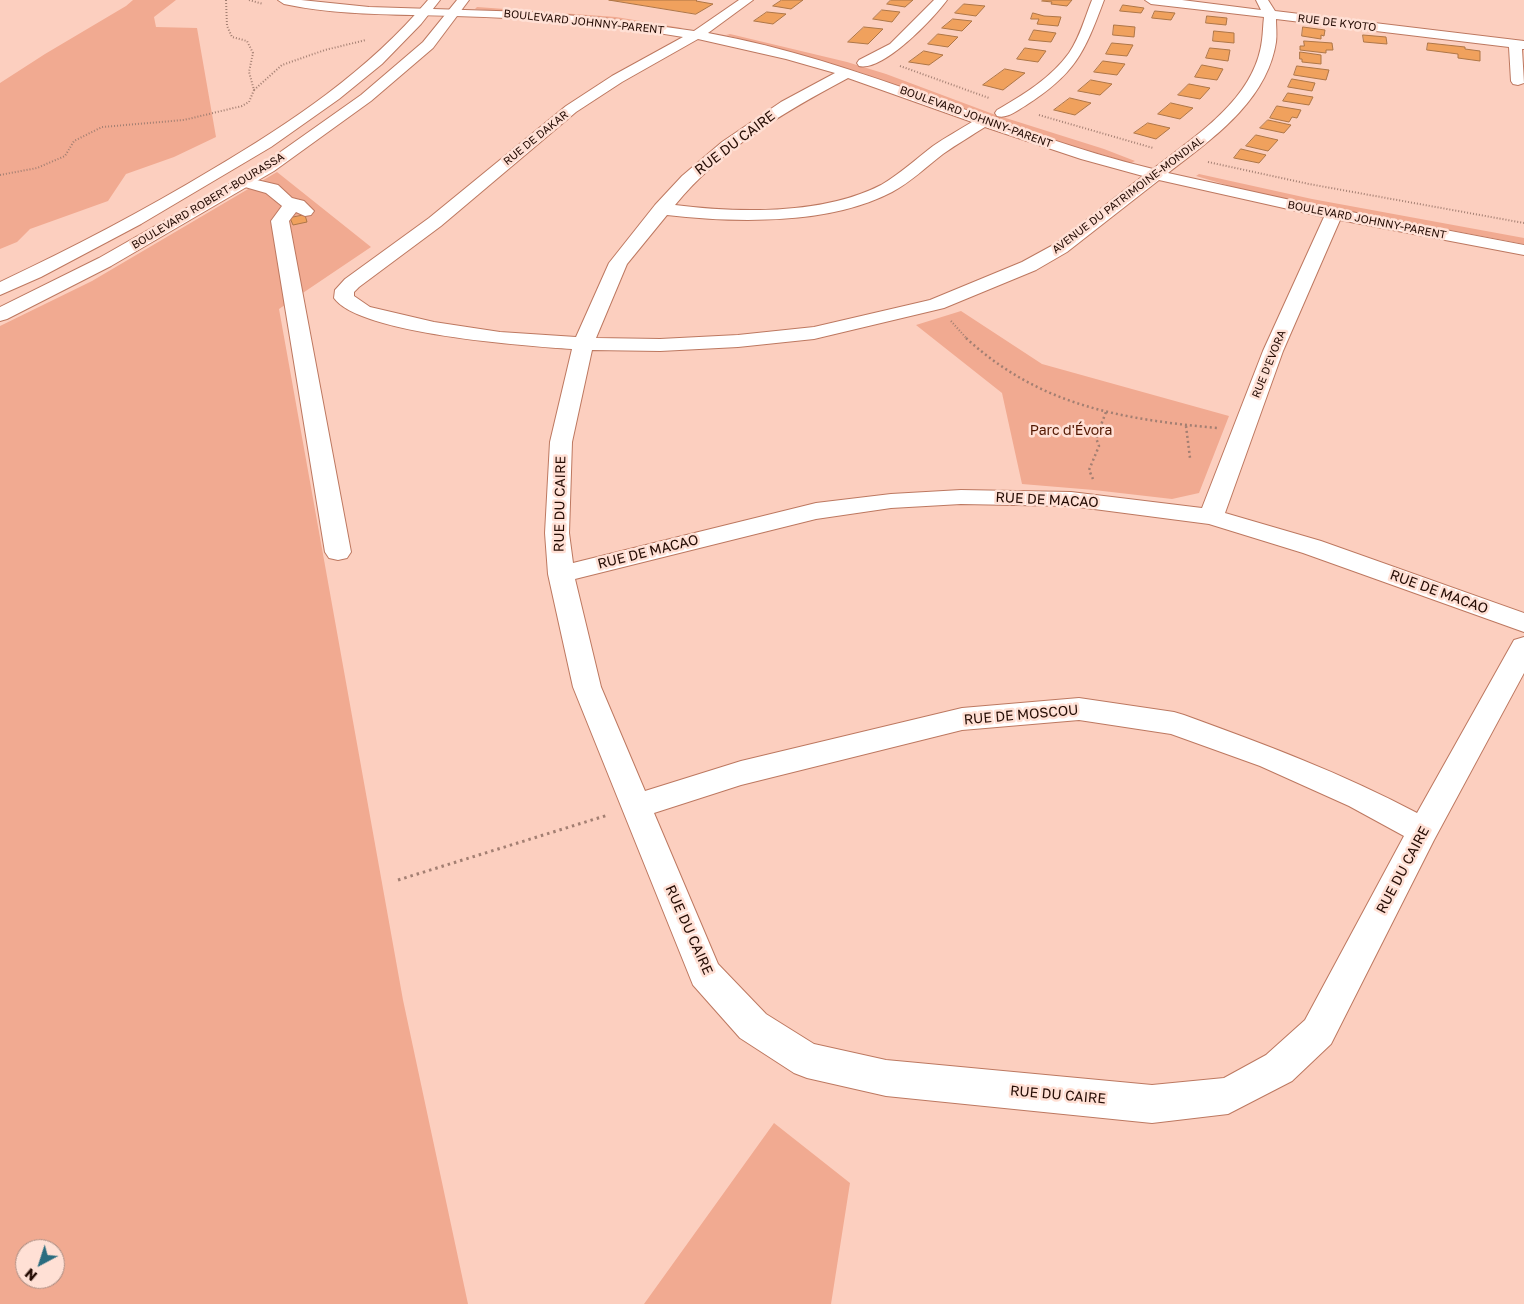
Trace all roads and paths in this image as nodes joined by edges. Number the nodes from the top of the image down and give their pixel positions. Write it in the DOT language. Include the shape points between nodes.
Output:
graph roads {
  1 [pos="226,0"];
  2 [pos="284,0"];
  3 [pos="372,0"];
  4 [pos="747,0"];
  5 [pos="941,0"];
  6 [pos="1098,0"];
  7 [pos="1151,0"];
  8 [pos="1262,0"];
  9 [pos="430,4"];
  10 [pos="460,5"];
  11 [pos="1270,14"];
  12 [pos="703,31"];
  13 [pos="372,38"];
  14 [pos="1520,45"];
  15 [pos="864,63"];
  16 [pos="880,69"];
  17 [pos="848,72"];
  18 [pos="1518,81"];
  19 [pos="254,90"];
  20 [pos="993,115"];
  21 [pos="1019,118"];
  22 [pos="1160,165"];
  23 [pos="0,175"];
  24 [pos="244,182"];
  25 [pos="661,209"];
  26 [pos="1334,214"];
  27 [pos="1496,228"];
  28 [pos="1524,250"];
  29 [pos="0,289"];
  30 [pos="344,298"];
  31 [pos="0,315"];
  32 [pos="950,319"];
  33 [pos="583,344"];
  34 [pos="1106,412"];
  35 [pos="1186,426"];
  36 [pos="1243,431"];
  37 [pos="1190,458"];
  38 [pos="1085,500"];
  39 [pos="1211,518"];
  40 [pos="338,552"];
  41 [pos="561,574"];
  42 [pos="1524,623"];
  43 [pos="1524,647"];
  44 [pos="637,806"];
  45 [pos="1423,831"];
  46 [pos="398,880"];
  1 -- 19 [label="path" via="227,26 232,37 247,41 252,53 248,64"];
  2 -- 9 [label="main road" via="343,8"];
  3 -- 9 [label="main road"];
  4 -- 12 [label="main road, RUE DE DAKAR"];
  5 -- 15 [label="main road" via="895,48"];
  6 -- 20 [label="main road" via="1075,53 1061,71 1047,84"];
  7 -- 11 [label="main road, RUE DE KYOTO"];
  8 -- 11 [label="main road"];
  9 -- 10 [label="main road, BOULEVARD JOHNNY-PARENT"];
  9 -- 29 [label="main road, BOULEVARD ROBERT-BOURASSA" via="368,68 284,131 159,207"];
  10 -- 12 [label="main road, BOULEVARD JOHNNY-PARENT"];
  10 -- 24 [label="main road, BOULEVARD ROBERT-BOURASSA" via="428,45 366,98"];
  11 -- 14 [label="main road, RUE DE KYOTO"];
  11 -- 22 [label="main road, AVENUE DU PATRIMOINE-MONDIAL" via="1267,51 1261,69 1243,99 1213,130"];
  12 -- 15 [label="main road, BOULEVARD JOHNNY-PARENT" via="816,50"];
  12 -- 17 [label="main road, BOULEVARD JOHNNY-PARENT"];
  12 -- 30 [label="main road, RUE DE DAKAR" via="571,109 435,222 352,283 344,290"];
  13 -- 19 [label="path" via="282,64"];
  14 -- 18 [label="main road"];
  15 -- 16 [label="main road, BOULEVARD JOHNNY-PARENT"];
  17 -- 20 [label="main road, BOULEVARD JOHNNY-PARENT"];
  17 -- 25 [label="main road, RUE DU CAIRE" via="786,105 728,145 688,179"];
  19 -- 23 [label="path" via="249,102 242,106 169,122 102,127 74,141 65,156 37,168"];
  20 -- 21 [label="main road, BOULEVARD JOHNNY-PARENT"];
  20 -- 22 [label="main road, BOULEVARD JOHNNY-PARENT" via="1086,155"];
  20 -- 25 [label="main road" via="947,144 903,178 878,192 847,203 755,216"];
  22 -- 26 [label="main road, BOULEVARD JOHNNY-PARENT" via="1240,195"];
  22 -- 27 [label="main road, BOULEVARD JOHNNY-PARENT"];
  22 -- 33 [label="main road, AVENUE DU PATRIMOINE-MONDIAL" via="1061,248 1029,266 937,304 814,333 660,345"];
  24 -- 31 [label="main road, BOULEVARD ROBERT-BOURASSA" via="105,262"];
  24 -- 40 [label="main road" via="272,189 286,202 299,207 282,216 280,221"];
  25 -- 33 [label="main road, RUE DU CAIRE" via="618,263"];
  26 -- 28 [label="main road, BOULEVARD JOHNNY-PARENT"];
  26 -- 36 [label="main road, RUE D'EVORA" via="1273,351"];
  30 -- 33 [label="main road, AVENUE DU PATRIMOINE-MONDIAL" via="363,311 434,328 500,338"];
  32 -- 34 [label="path" via="965,338 1000,368 1063,398"];
  33 -- 41 [label="main road, RUE DU CAIRE" via="561,442 557,533"];
  34 -- 35 [label="path"];
  34 -- 38 [label="path" via="1096,438 1099,446 1089,470 1093,479"];
  35 -- 36 [label="path"];
  35 -- 37 [label="path"];
  36 -- 39 [label="main road, RUE D'EVORA"];
  38 -- 39 [label="main road, RUE DE MACAO"];
  38 -- 41 [label="main road, RUE DE MACAO" via="961,496 816,511"];
  39 -- 42 [label="main road, RUE DE MACAO" via="1312,547"];
  41 -- 44 [label="main road, RUE DU CAIRE" via="587,687"];
  43 -- 45 [label="main road, RUE DU CAIRE"];
  44 -- 45 [label="main road, RUE DE MOSCOU" via="741,773 962,719 1080,709 1174,722 1271,758"];
  44 -- 45 [label="main road, RUE DU CAIRE" via="705,974 753,1026 807,1060 886,1078 1152,1104 1228,1096 1279,1068 1318,1032"];
  44 -- 46 [label="path"];
}
